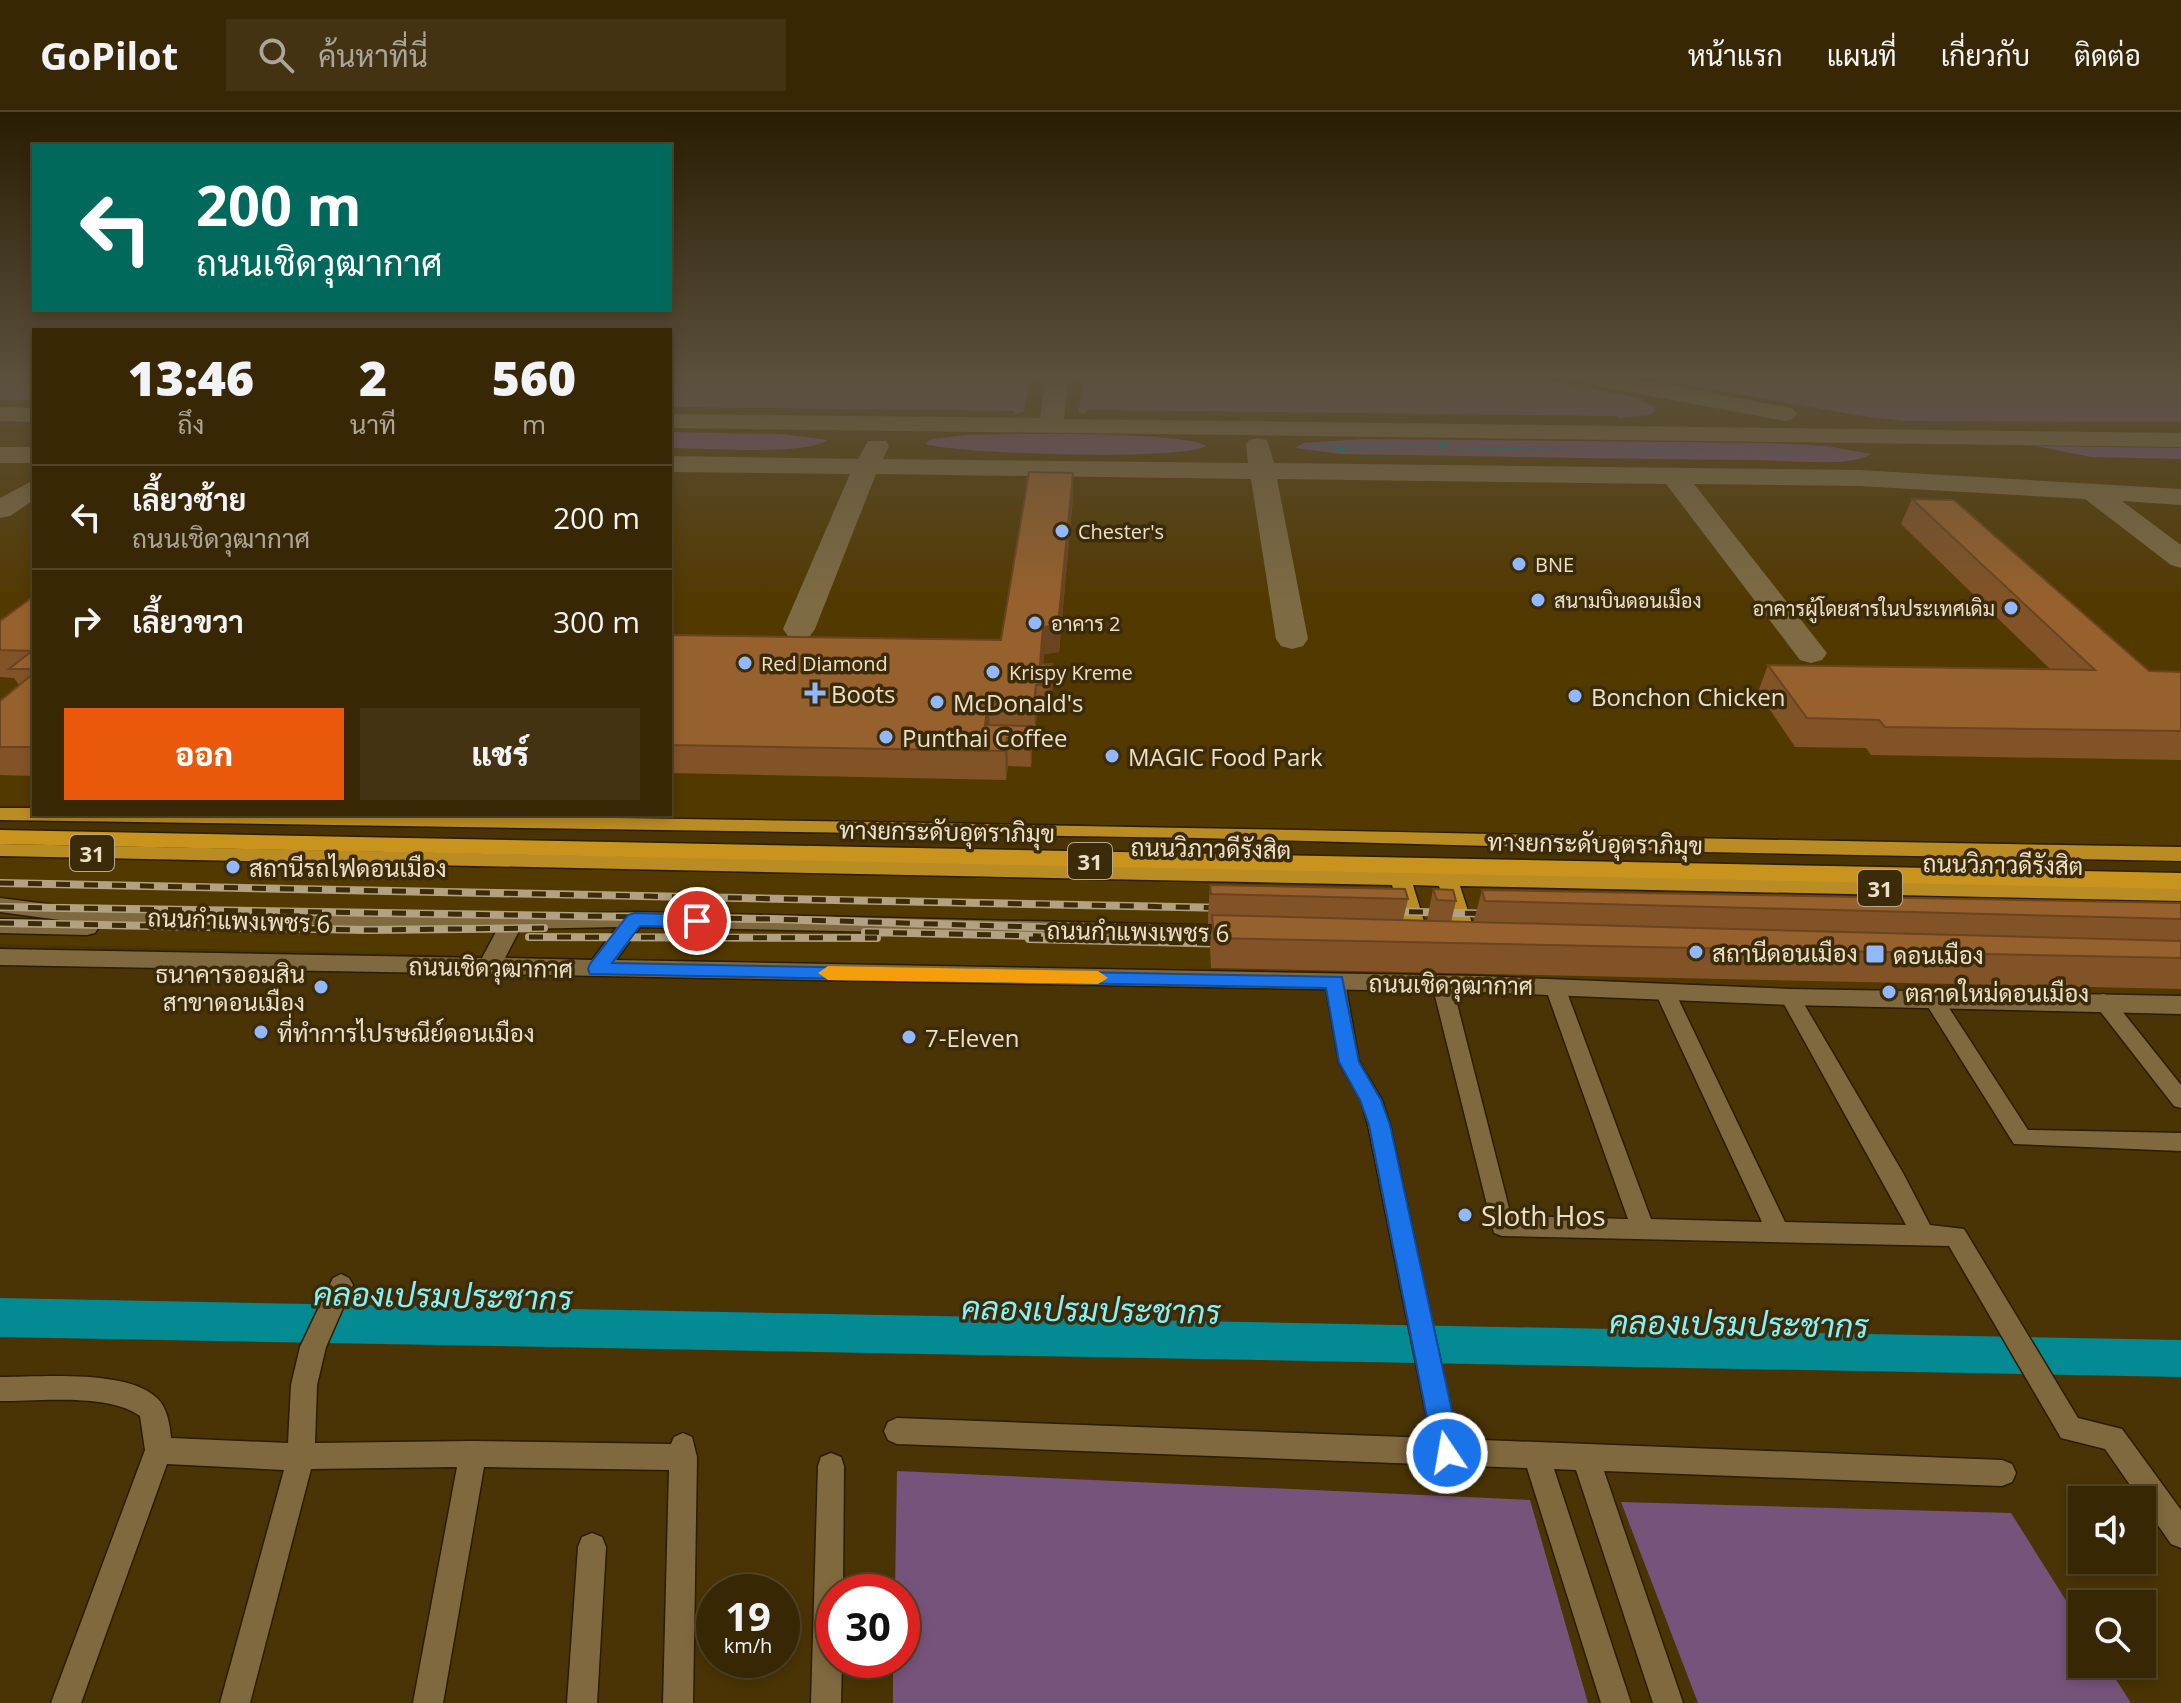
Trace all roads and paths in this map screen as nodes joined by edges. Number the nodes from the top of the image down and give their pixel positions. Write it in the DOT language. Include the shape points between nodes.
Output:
graph roads {
  1 [pos="0,814"];
  2 [pos="32,814"];
  3 [pos="133,816"];
  4 [pos="0,822"];
  5 [pos="0,837"];
  6 [pos="0,850"];
  7 [pos="2181,854"];
  8 [pos="2181,866"];
  9 [pos="1400,877"];
  10 [pos="1447,878"];
  11 [pos="2181,881"];
  12 [pos="2181,894"];
  13 [pos="0,905"];
  14 [pos="635,919"];
  15 [pos="512,922"];
  16 [pos="479,923"];
  17 [pos="0,926"];
  18 [pos="1259,934"];
  19 [pos="1410,938"];
  20 [pos="1474,940"];
  21 [pos="0,957"];
  22 [pos="489,966"];
  23 [pos="597,969"];
  24 [pos="1335,982"];
  25 [pos="1442,984"];
  26 [pos="1555,987"];
  27 [pos="1664,990"];
  28 [pos="1790,997"];
  29 [pos="1933,999"];
  30 [pos="2103,1001"];
  31 [pos="2181,1005"];
  32 [pos="2181,1100"];
  33 [pos="2181,1142"];
  34 [pos="1643,1230"];
  35 [pos="1779,1233"];
  36 [pos="1923,1235"];
  37 [pos="337,1293"];
  38 [pos="0,1389"];
  39 [pos="897,1431"];
  40 [pos="158,1450"];
  41 [pos="1447,1453"];
  42 [pos="473,1454"];
  43 [pos="1536,1455"];
  44 [pos="301,1456"];
  45 [pos="1585,1456"];
  46 [pos="831,1466"];
  47 [pos="2002,1473"];
  48 [pos="2181,1534"];
  49 [pos="592,1547"];
  50 [pos="66,1703"];
  51 [pos="235,1703"];
  52 [pos="428,1703"];
  53 [pos="582,1703"];
  54 [pos="678,1703"];
  55 [pos="826,1703"];
  56 [pos="1616,1703"];
  57 [pos="1668,1703"];
  1 -- 2 [label="highway, ถนนวิภาวดีรังสิต / 31"];
  3 -- 7 [label="highway, ถนนวิภาวดีรังสิต / 31"];
  4 -- 8 [label="highway, ทางยกระดับอุตราภิมุข / 31"];
  5 -- 11 [label="highway, ทางยกระดับอุตราภิมุข / 31"];
  6 -- 9 [label="highway, ถนนวิภาวดีรังสิต / 31"];
  9 -- 10 [label="highway, ถนนวิภาวดีรังสิต / 31"];
  9 -- 19 [label="highway"];
  10 -- 12 [label="highway, ถนนวิภาวดีรังสิต / 31"];
  10 -- 20 [label="highway" via="1451,899"];
  13 -- 16 [label="main road, ถนนกำแพงเพชร 6" via="201,921"];
  14 -- 15 [label="main road, ถนนกำแพงเพชร 6"];
  14 -- 18 [label="main road, ถนนกำแพงเพชร 6"];
  14 -- 23 [label="main road"];
  15 -- 16 [label="main road, ถนนกำแพงเพชร 6"];
  15 -- 22 [label="main road"];
  16 -- 17 [label="main road, ถนนกำแพงเพชร 6" via="402,933"];
  19 -- 20 [label="main road"];
  21 -- 22 [label="main road, ถนนเชิดวุฒากาศ"];
  22 -- 23 [label="main road, ถนนเชิดวุฒากาศ"];
  23 -- 24 [label="main road, ถนนเชิดวุฒากาศ"];
  24 -- 25 [label="main road, ถนนเชิดวุฒากาศ"];
  24 -- 41 [label="street" via="1349,1062 1379,1125"];
  25 -- 26 [label="main road, ถนนเชิดวุฒากาศ"];
  25 -- 34 [label="street" via="1501,1225"];
  26 -- 27 [label="main road, ถนนเชิดวุฒากาศ"];
  26 -- 34 [label="street"];
  27 -- 28 [label="main road, ถนนเชิดวุฒากาศ"];
  27 -- 35 [label="street"];
  28 -- 29 [label="main road, ถนนเชิดวุฒากาศ"];
  28 -- 36 [label="street"];
  29 -- 30 [label="main road, ถนนเชิดวุฒากาศ"];
  29 -- 33 [label="street" via="2022,1138"];
  30 -- 31 [label="main road, ถนนเชิดวุฒากาศ"];
  30 -- 32 [label="street"];
  34 -- 35 [label="street"];
  35 -- 36 [label="street"];
  36 -- 48 [label="street" via="1956,1236 2070,1429 2113,1438"];
  37 -- 44 [label="street" via="313,1347 304,1385"];
  38 -- 40 [label="street" via="135,1397 149,1407"];
  39 -- 41 [label="street"];
  40 -- 44 [label="street"];
  40 -- 50 [label="street"];
  41 -- 43 [label="street"];
  42 -- 44 [label="street"];
  42 -- 52 [label="street"];
  42 -- 54 [label="street" via="684,1451"];
  43 -- 45 [label="street"];
  43 -- 56 [label="street"];
  44 -- 51 [label="street"];
  45 -- 47 [label="street"];
  45 -- 57 [label="street"];
  46 -- 55 [label="street"];
  49 -- 53 [label="street"];
}
